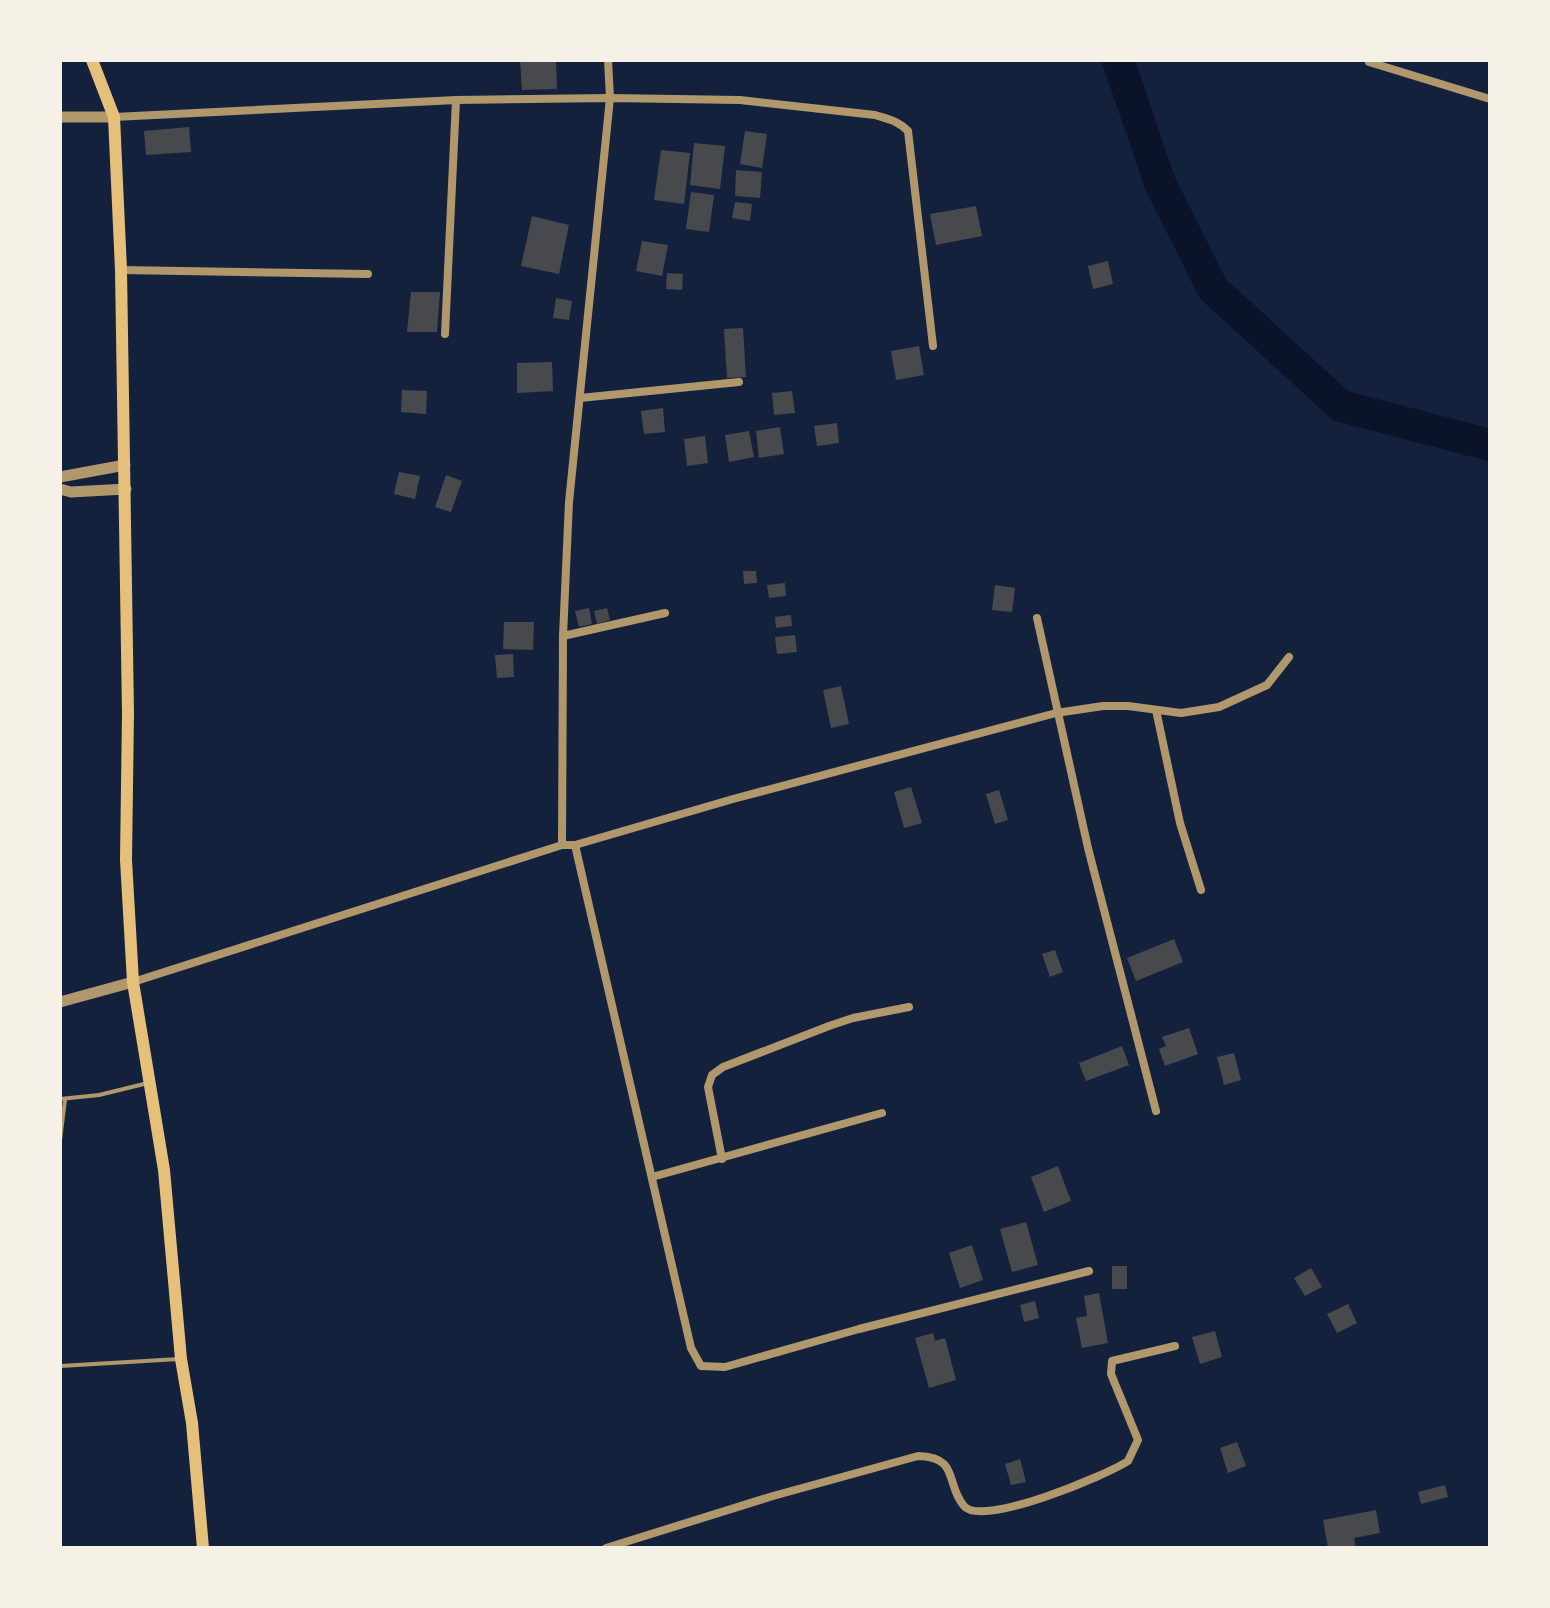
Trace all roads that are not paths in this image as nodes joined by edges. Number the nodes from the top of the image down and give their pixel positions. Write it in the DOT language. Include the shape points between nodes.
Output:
graph roads {
  1 [pos="92,60"];
  2 [pos="608,60"];
  3 [pos="1369,62"];
  4 [pos="610,98"];
  5 [pos="1490,99"];
  6 [pos="456,100"];
  7 [pos="60,117"];
  8 [pos="114,117"];
  9 [pos="121,270"];
  10 [pos="368,274"];
  11 [pos="445,334"];
  12 [pos="933,346"];
  13 [pos="739,382"];
  14 [pos="580,398"];
  15 [pos="125,465"];
  16 [pos="60,477"];
  17 [pos="60,489"];
  18 [pos="126,489"];
  19 [pos="665,613"];
  20 [pos="1037,618"];
  21 [pos="563,636"];
  22 [pos="1289,657"];
  23 [pos="1156,710"];
  24 [pos="1056,713"];
  25 [pos="562,845"];
  26 [pos="575,845"];
  27 [pos="1201,890"];
  28 [pos="133,982"];
  29 [pos="60,1002"];
  30 [pos="909,1007"];
  31 [pos="148,1083"];
  32 [pos="62,1099"];
  33 [pos="1156,1111"];
  34 [pos="882,1113"];
  35 [pos="60,1140"];
  36 [pos="722,1159"];
  37 [pos="652,1177"];
  38 [pos="1089,1271"];
  39 [pos="1175,1346"];
  40 [pos="181,1359"];
  41 [pos="60,1366"];
  42 [pos="203,1548"];
  43 [pos="606,1548"];
  1 -- 8 [label="main road"];
  2 -- 4 [label="street"];
  3 -- 5 [label="street"];
  4 -- 6 [label="street"];
  4 -- 12 [label="street" via="740,100 875,115 902,124 908,131"];
  4 -- 14 [label="street"];
  6 -- 8 [label="street"];
  6 -- 11 [label="street"];
  7 -- 8 [label="street"];
  8 -- 9 [label="main road"];
  9 -- 10 [label="street"];
  9 -- 15 [label="main road"];
  13 -- 14 [label="street"];
  14 -- 21 [label="street"];
  15 -- 16 [label="street"];
  15 -- 18 [label="main road"];
  17 -- 18 [label="street"];
  18 -- 28 [label="main road" via="126,860"];
  19 -- 21 [label="street"];
  20 -- 24 [label="street"];
  21 -- 25 [label="street"];
  22 -- 23 [label="street" via="1267,685 1243,698 1181,713"];
  23 -- 24 [label="street" via="1103,706"];
  23 -- 27 [label="street" via="1180,823"];
  24 -- 26 [label="street"];
  24 -- 33 [label="street"];
  25 -- 26 [label="street"];
  25 -- 28 [label="street"];
  26 -- 37 [label="street"];
  28 -- 29 [label="street"];
  28 -- 31 [label="main road"];
  30 -- 36 [label="street" via="829,1026 712,1075 708,1087"];
  31 -- 32 [label="lane"];
  31 -- 40 [label="main road" via="164,1170"];
  32 -- 35 [label="lane"];
  34 -- 36 [label="street"];
  36 -- 37 [label="street"];
  37 -- 38 [label="street" via="691,1348 701,1366 709,1368"];
  39 -- 43 [label="street" via="1112,1361 1111,1374 1138,1440 1128,1461 1034,1501 985,1512 969,1510 947,1467 940,1460 918,1456"];
  40 -- 41 [label="lane"];
  40 -- 42 [label="main road"];
}
